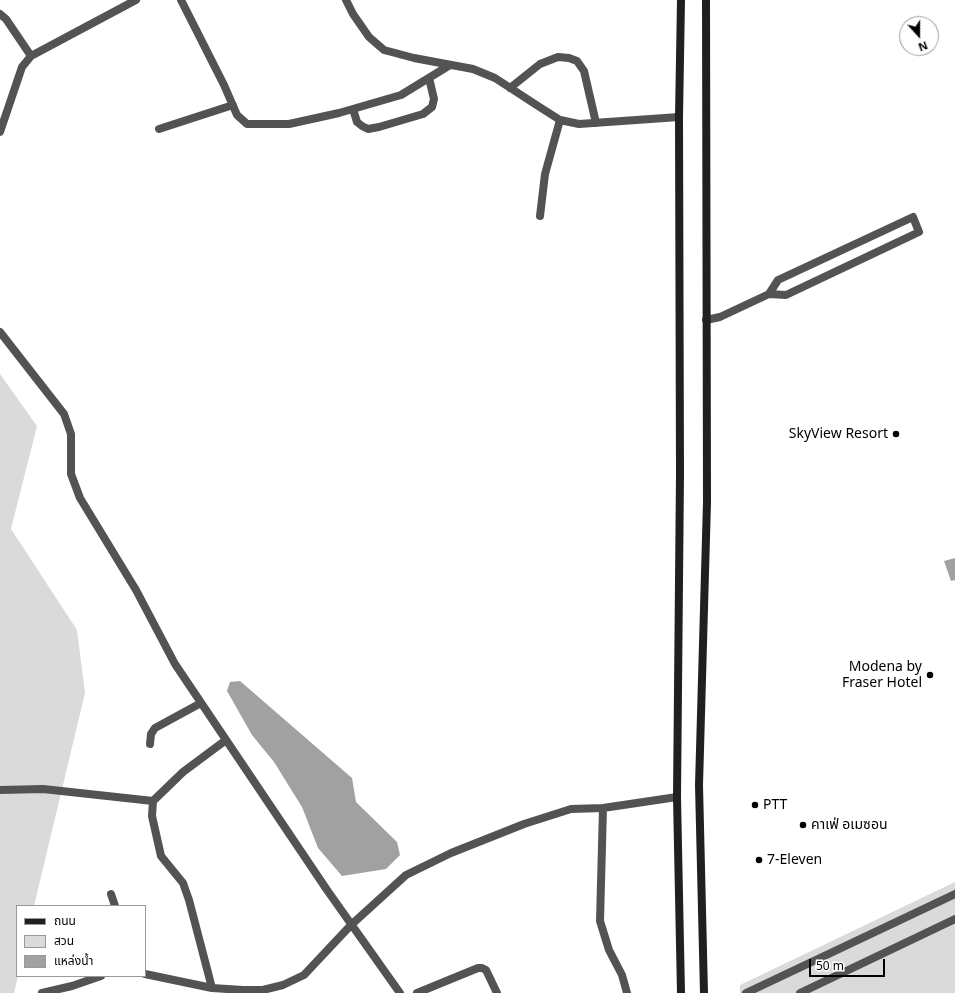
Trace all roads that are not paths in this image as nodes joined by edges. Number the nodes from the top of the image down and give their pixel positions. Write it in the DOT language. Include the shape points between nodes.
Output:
graph roads {
  1 [pos="181,0"];
  2 [pos="346,0"];
  3 [pos="680,0"];
  4 [pos="706,0"];
  5 [pos="130,1"];
  6 [pos="0,14"];
  7 [pos="31,56"];
  8 [pos="450,65"];
  9 [pos="429,78"];
  10 [pos="510,88"];
  11 [pos="233,105"];
  12 [pos="353,109"];
  13 [pos="679,117"];
  14 [pos="560,120"];
  15 [pos="596,123"];
  16 [pos="159,129"];
  17 [pos="0,132"];
  18 [pos="540,216"];
  19 [pos="769,294"];
  20 [pos="706,320"];
  21 [pos="0,332"];
  22 [pos="201,703"];
  23 [pos="226,740"];
  24 [pos="150,744"];
  25 [pos="0,790"];
  26 [pos="677,797"];
  27 [pos="153,801"];
  28 [pos="603,808"];
  29 [pos="111,894"];
  30 [pos="955,894"];
  31 [pos="115,905"];
  32 [pos="955,919"];
  33 [pos="351,924"];
  34 [pos="146,974"];
  35 [pos="98,977"];
  36 [pos="207,989"];
  37 [pos="263,991"];
  38 [pos="42,993"];
  39 [pos="400,993"];
  40 [pos="417,993"];
  41 [pos="497,993"];
  42 [pos="627,993"];
  43 [pos="681,993"];
  44 [pos="704,993"];
  45 [pos="746,993"];
  46 [pos="800,993"];
  1 -- 11 [label="street"];
  2 -- 8 [label="street" via="369,37 384,50"];
  3 -- 13 [label="main road"];
  4 -- 20 [label="main road"];
  5 -- 7 [label="street"];
  6 -- 7 [label="street"];
  7 -- 17 [label="street" via="22,67"];
  8 -- 9 [label="street"];
  8 -- 10 [label="street" via="473,69 495,78"];
  9 -- 12 [label="street" via="401,95"];
  9 -- 12 [label="street" via="434,98 432,107 423,114 368,129 357,122"];
  10 -- 14 [label="street"];
  10 -- 15 [label="street" via="540,64 558,57 577,61 584,71"];
  11 -- 12 [label="street" via="237,115 247,124 289,124"];
  11 -- 16 [label="street"];
  13 -- 15 [label="street"];
  13 -- 26 [label="main road" via="680,482"];
  14 -- 15 [label="street" via="578,124"];
  14 -- 18 [label="street" via="545,174"];
  19 -- 19 [label="street" via="778,280 913,217 919,232 786,295"];
  19 -- 20 [label="street" via="720,317"];
  20 -- 44 [label="main road" via="707,502 699,785"];
  21 -- 22 [label="street" via="64,414 71,434 72,474 80,498 136,590 175,664"];
  22 -- 23 [label="street"];
  22 -- 24 [label="street" via="155,728 151,734"];
  23 -- 27 [label="street" via="183,772"];
  23 -- 33 [label="street"];
  25 -- 27 [label="street" via="43,789"];
  26 -- 28 [label="street"];
  26 -- 43 [label="main road"];
  27 -- 36 [label="street" via="152,816 161,856 183,883 189,900"];
  28 -- 33 [label="street" via="571,809 524,824 451,853 406,875"];
  28 -- 42 [label="street" via="600,921"];
  29 -- 31 [label="street"];
  30 -- 45 [label="street"];
  32 -- 46 [label="street"];
  33 -- 37 [label="street" via="304,975"];
  33 -- 39 [label="street"];
  34 -- 36 [label="street"];
  35 -- 38 [label="street"];
  36 -- 37 [label="street"];
  40 -- 41 [label="street" via="478,968 486,970"];
}
